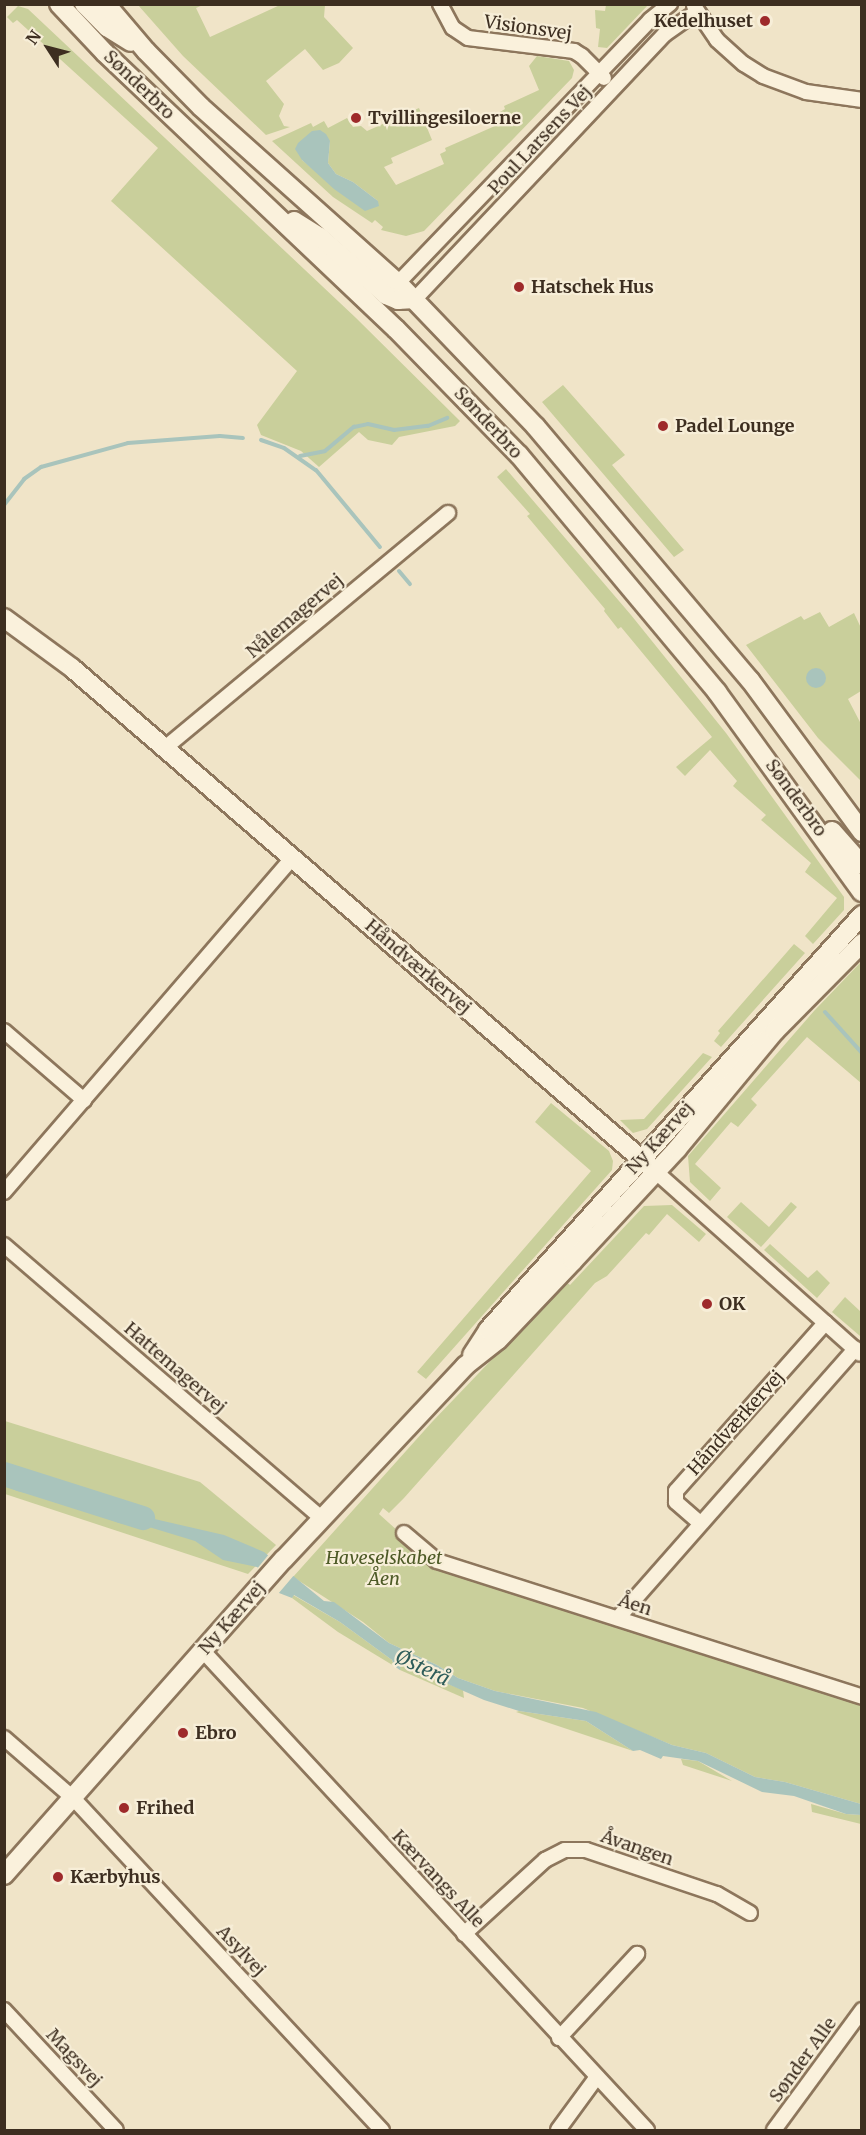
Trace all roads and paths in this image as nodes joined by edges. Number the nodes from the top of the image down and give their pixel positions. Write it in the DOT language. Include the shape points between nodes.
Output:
graph roads {
  1 [pos="59,4"];
  2 [pos="84,4"];
  3 [pos="106,4"];
  4 [pos="440,4"];
  5 [pos="670,4"];
  6 [pos="695,8"];
  7 [pos="146,51"];
  8 [pos="600,73"];
  9 [pos="613,88"];
  10 [pos="861,100"];
  11 [pos="262,201"];
  12 [pos="395,290"];
  13 [pos="415,299"];
  14 [pos="396,329"];
  15 [pos="448,513"];
  16 [pos="4,618"];
  17 [pos="756,744"];
  18 [pos="165,748"];
  19 [pos="861,832"];
  20 [pos="292,858"];
  21 [pos="861,865"];
  22 [pos="861,892"];
  23 [pos="861,915"];
  24 [pos="861,942"];
  25 [pos="4,1031"];
  26 [pos="84,1100"];
  27 [pos="641,1160"];
  28 [pos="656,1172"];
  29 [pos="4,1192"];
  30 [pos="4,1245"];
  31 [pos="825,1323"];
  32 [pos="858,1352"];
  33 [pos="465,1366"];
  34 [pos="322,1519"];
  35 [pos="700,1523"];
  36 [pos="404,1533"];
  37 [pos="618,1618"];
  38 [pos="203,1651"];
  39 [pos="861,1697"];
  40 [pos="4,1738"];
  41 [pos="73,1798"];
  42 [pos="4,1875"];
  43 [pos="750,1913"];
  44 [pos="464,1934"];
  45 [pos="637,1954"];
  46 [pos="4,2010"];
  47 [pos="861,2010"];
  48 [pos="559,2038"];
  49 [pos="596,2078"];
  50 [pos="116,2130"];
  51 [pos="382,2130"];
  52 [pos="558,2130"];
  53 [pos="647,2130"];
  54 [pos="774,2130"];
  1 -- 11 [label="street, Sønderbro" via="105,53"];
  2 -- 7 [label="street" via="107,27"];
  3 -- 7 [label="street, Sønderbro"];
  4 -- 8 [label="street, Visionsvej" via="453,28 468,38 574,51"];
  5 -- 8 [label="street, Poul Larsens Vej"];
  6 -- 9 [label="street, Poul Larsens Vej"];
  6 -- 10 [label="street" via="727,50 763,76 806,92"];
  7 -- 12 [label="street, Sønderbro"];
  8 -- 9 [label="street, Visionsvej"];
  8 -- 12 [label="street, Poul Larsens Vej"];
  9 -- 13 [label="street, Poul Larsens Vej"];
  11 -- 12 [label="street"];
  11 -- 14 [label="street, Sønderbro"];
  12 -- 13 [label="street, Sønderbro"];
  12 -- 14 [label="street" via="391,310"];
  13 -- 19 [label="street, Sønderbro" via="536,427 689,606 770,706"];
  14 -- 17 [label="street, Sønderbro" via="519,455 669,633"];
  15 -- 18 [label="street, Nålemagervej"];
  16 -- 18 [label="street, Håndværkervej" via="72,668"];
  17 -- 21 [label="street"];
  17 -- 22 [label="street, Sønderbro"];
  18 -- 20 [label="street, Håndværkervej"];
  20 -- 26 [label="street"];
  20 -- 27 [label="street, Håndværkervej"];
  23 -- 27 [label="street, Ny Kærvej"];
  24 -- 28 [label="street, Ny Kærvej" via="775,1031"];
  25 -- 26 [label="street"];
  26 -- 29 [label="street"];
  27 -- 28 [label="street, Håndværkervej"];
  27 -- 33 [label="street, Ny Kærvej" via="488,1330"];
  28 -- 31 [label="street, Håndværkervej"];
  28 -- 33 [label="street, Ny Kærvej" via="498,1340"];
  30 -- 34 [label="street, Hattemagervej"];
  31 -- 32 [label="street, Håndværkervej"];
  31 -- 35 [label="street, Håndværkervej" via="676,1491 676,1502"];
  32 -- 35 [label="street, Håndværkervej"];
  33 -- 34 [label="street, Ny Kærvej"];
  34 -- 38 [label="street, Ny Kærvej"];
  35 -- 37 [label="street, Håndværkervej"];
  36 -- 37 [label="street, Åen" via="437,1561"];
  37 -- 39 [label="street, Åen"];
  38 -- 41 [label="street, Ny Kærvej"];
  38 -- 44 [label="street, Kærvangs Alle"];
  40 -- 41 [label="street, Asylvej"];
  41 -- 42 [label="street, Ny Kærvej"];
  41 -- 51 [label="street, Asylvej"];
  43 -- 44 [label="street, Åvangen" via="706,1891 586,1850 565,1850 545,1860"];
  44 -- 48 [label="street, Kærvangs Alle"];
  45 -- 48 [label="street"];
  46 -- 50 [label="street, Magsvej"];
  47 -- 54 [label="street, Sønder Alle"];
  48 -- 49 [label="street, Kærvangs Alle"];
  49 -- 52 [label="street"];
  49 -- 53 [label="street, Kærvangs Alle"];
}
